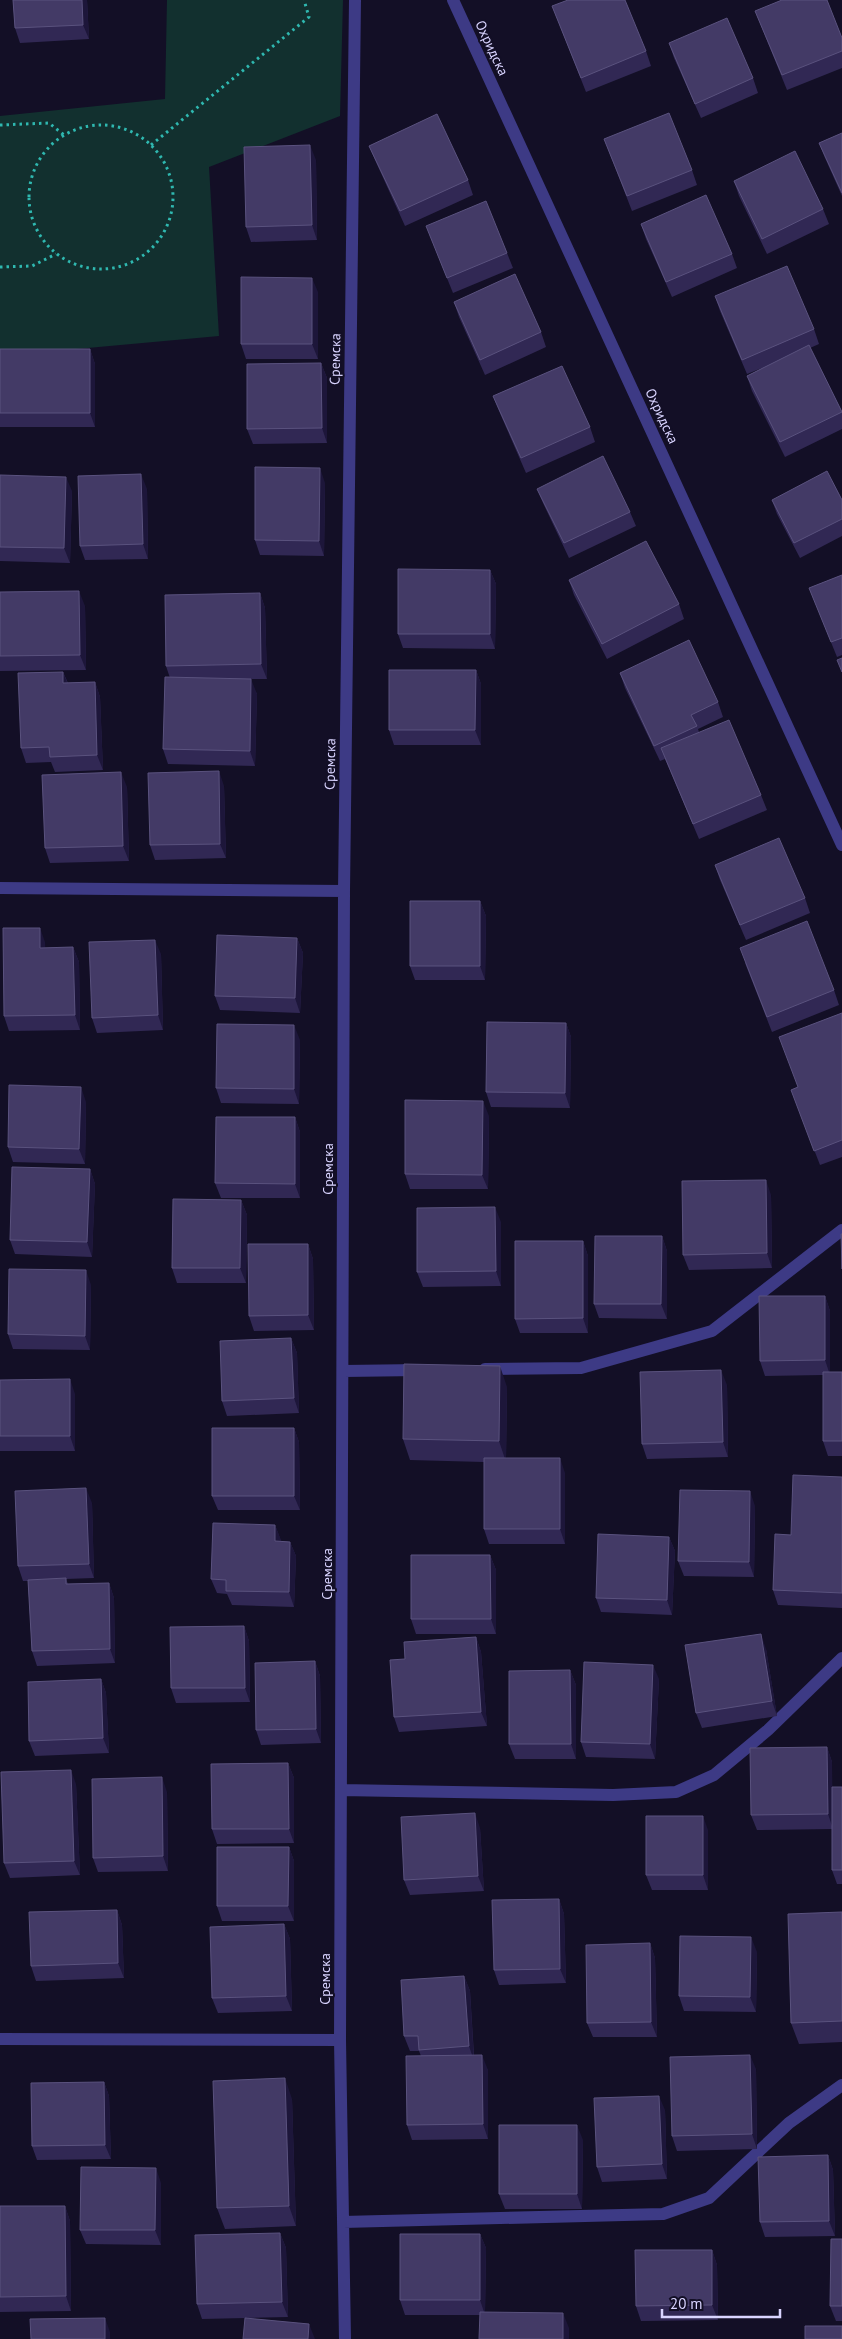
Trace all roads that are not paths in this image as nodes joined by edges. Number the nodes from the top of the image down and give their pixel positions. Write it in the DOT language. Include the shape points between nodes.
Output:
graph roads {
  1 [pos="355,0"];
  2 [pos="453,0"];
  3 [pos="842,845"];
  4 [pos="0,888"];
  5 [pos="344,891"];
  6 [pos="842,1230"];
  7 [pos="432,1370"];
  8 [pos="472,1370"];
  9 [pos="343,1371"];
  10 [pos="842,1658"];
  11 [pos="341,1790"];
  12 [pos="0,2039"];
  13 [pos="340,2040"];
  14 [pos="842,2085"];
  15 [pos="343,2222"];
  16 [pos="345,2339"];
  1 -- 5 [label="street, Сремска"];
  2 -- 3 [label="street, Охридска"];
  4 -- 5 [label="street"];
  5 -- 9 [label="street, Сремска"];
  6 -- 8 [label="street" via="712,1331 581,1368"];
  7 -- 9 [label="street"];
  9 -- 11 [label="street, Сремска"];
  10 -- 11 [label="street" via="768,1730 714,1775 676,1792 613,1795"];
  11 -- 13 [label="street, Сремска"];
  12 -- 13 [label="street"];
  13 -- 15 [label="street, Сремска"];
  14 -- 15 [label="street" via="789,2123 710,2198 663,2214"];
  15 -- 16 [label="street, Сремска"];
}
